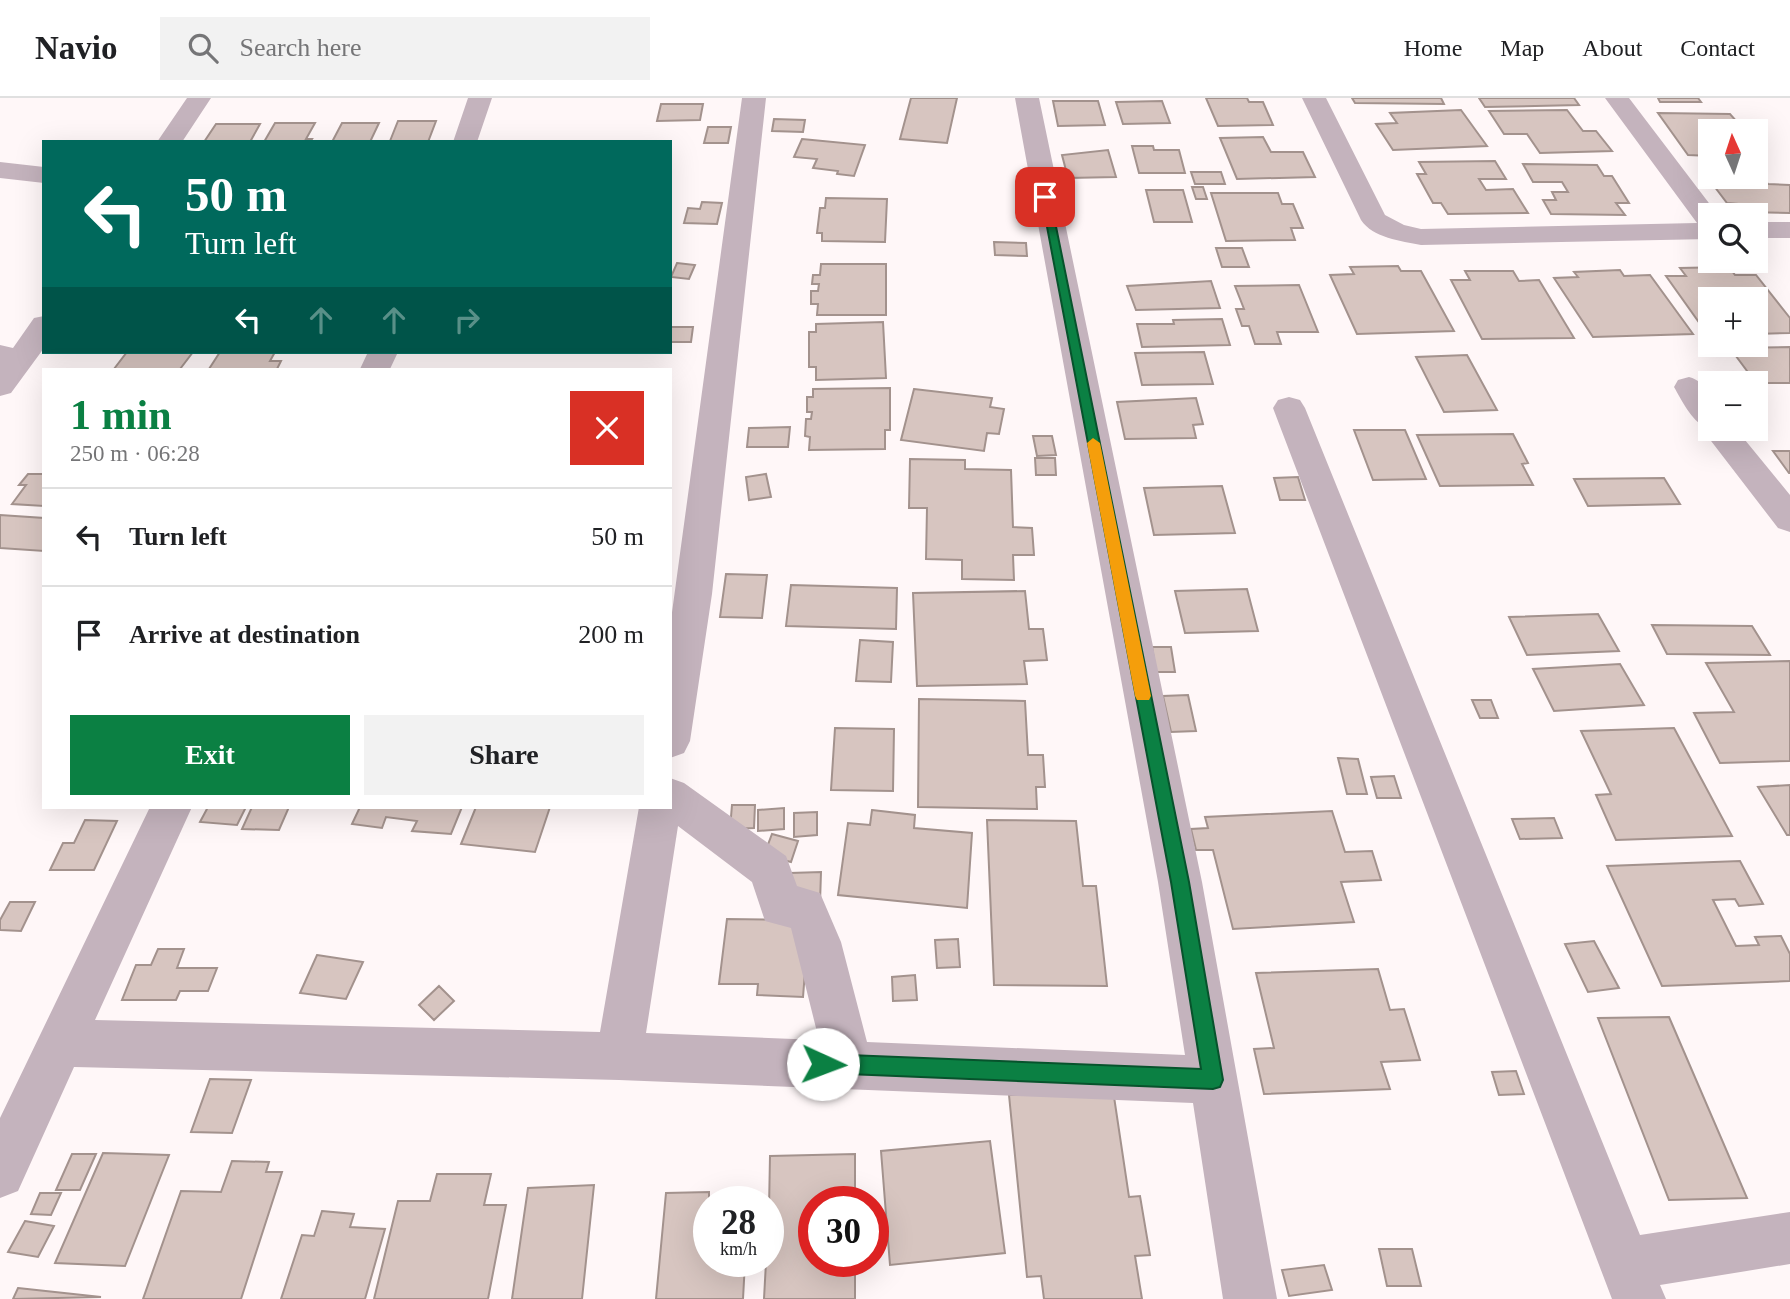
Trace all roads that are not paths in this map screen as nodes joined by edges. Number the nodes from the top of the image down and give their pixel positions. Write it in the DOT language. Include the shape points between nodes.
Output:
graph roads {
  1 [pos="199,98"];
  2 [pos="480,98"];
  3 [pos="754,98"];
  4 [pos="1027,98"];
  5 [pos="1314,98"];
  6 [pos="1616,98"];
  7 [pos="170,140"];
  8 [pos="466,140"];
  9 [pos="0,170"];
  10 [pos="42,175"];
  11 [pos="1698,207"];
  12 [pos="1768,230"];
  13 [pos="1790,230"];
  14 [pos="1698,231"];
  15 [pos="42,327"];
  16 [pos="10,357"];
  17 [pos="0,386"];
  18 [pos="1689,387"];
  19 [pos="1698,399"];
  20 [pos="1289,408"];
  21 [pos="1728,441"];
  22 [pos="1790,519"];
  23 [pos="672,729"];
  24 [pos="672,797"];
  25 [pos="170,809"];
  26 [pos="660,809"];
  27 [pos="61,1043"];
  28 [pos="619,1056"];
  29 [pos="849,1065"];
  30 [pos="1213,1080"];
  31 [pos="0,1173"];
  32 [pos="1790,1238"];
  33 [pos="1632,1281"];
  34 [pos="1250,1299"];
  1 -- 7 [label="street"];
  2 -- 8 [label="street"];
  3 -- 23 [label="street" via="694,594"];
  4 -- 30 [label="street" via="1180,882"];
  5 -- 14 [label="street" via="1374,220 1395,232 1421,237"];
  6 -- 11 [label="street"];
  9 -- 10 [label="street"];
  12 -- 13 [label="street"];
  15 -- 16 [label="street"];
  16 -- 17 [label="street"];
  18 -- 19 [label="street"];
  20 -- 33 [label="street"];
  21 -- 22 [label="street"];
  24 -- 29 [label="street" via="771,870 780,906 805,908 819,942"];
  25 -- 27 [label="street"];
  26 -- 28 [label="street"];
  27 -- 28 [label="street"];
  27 -- 31 [label="street"];
  28 -- 29 [label="street"];
  29 -- 30 [label="street"];
  30 -- 34 [label="street"];
  32 -- 33 [label="street"];
}
